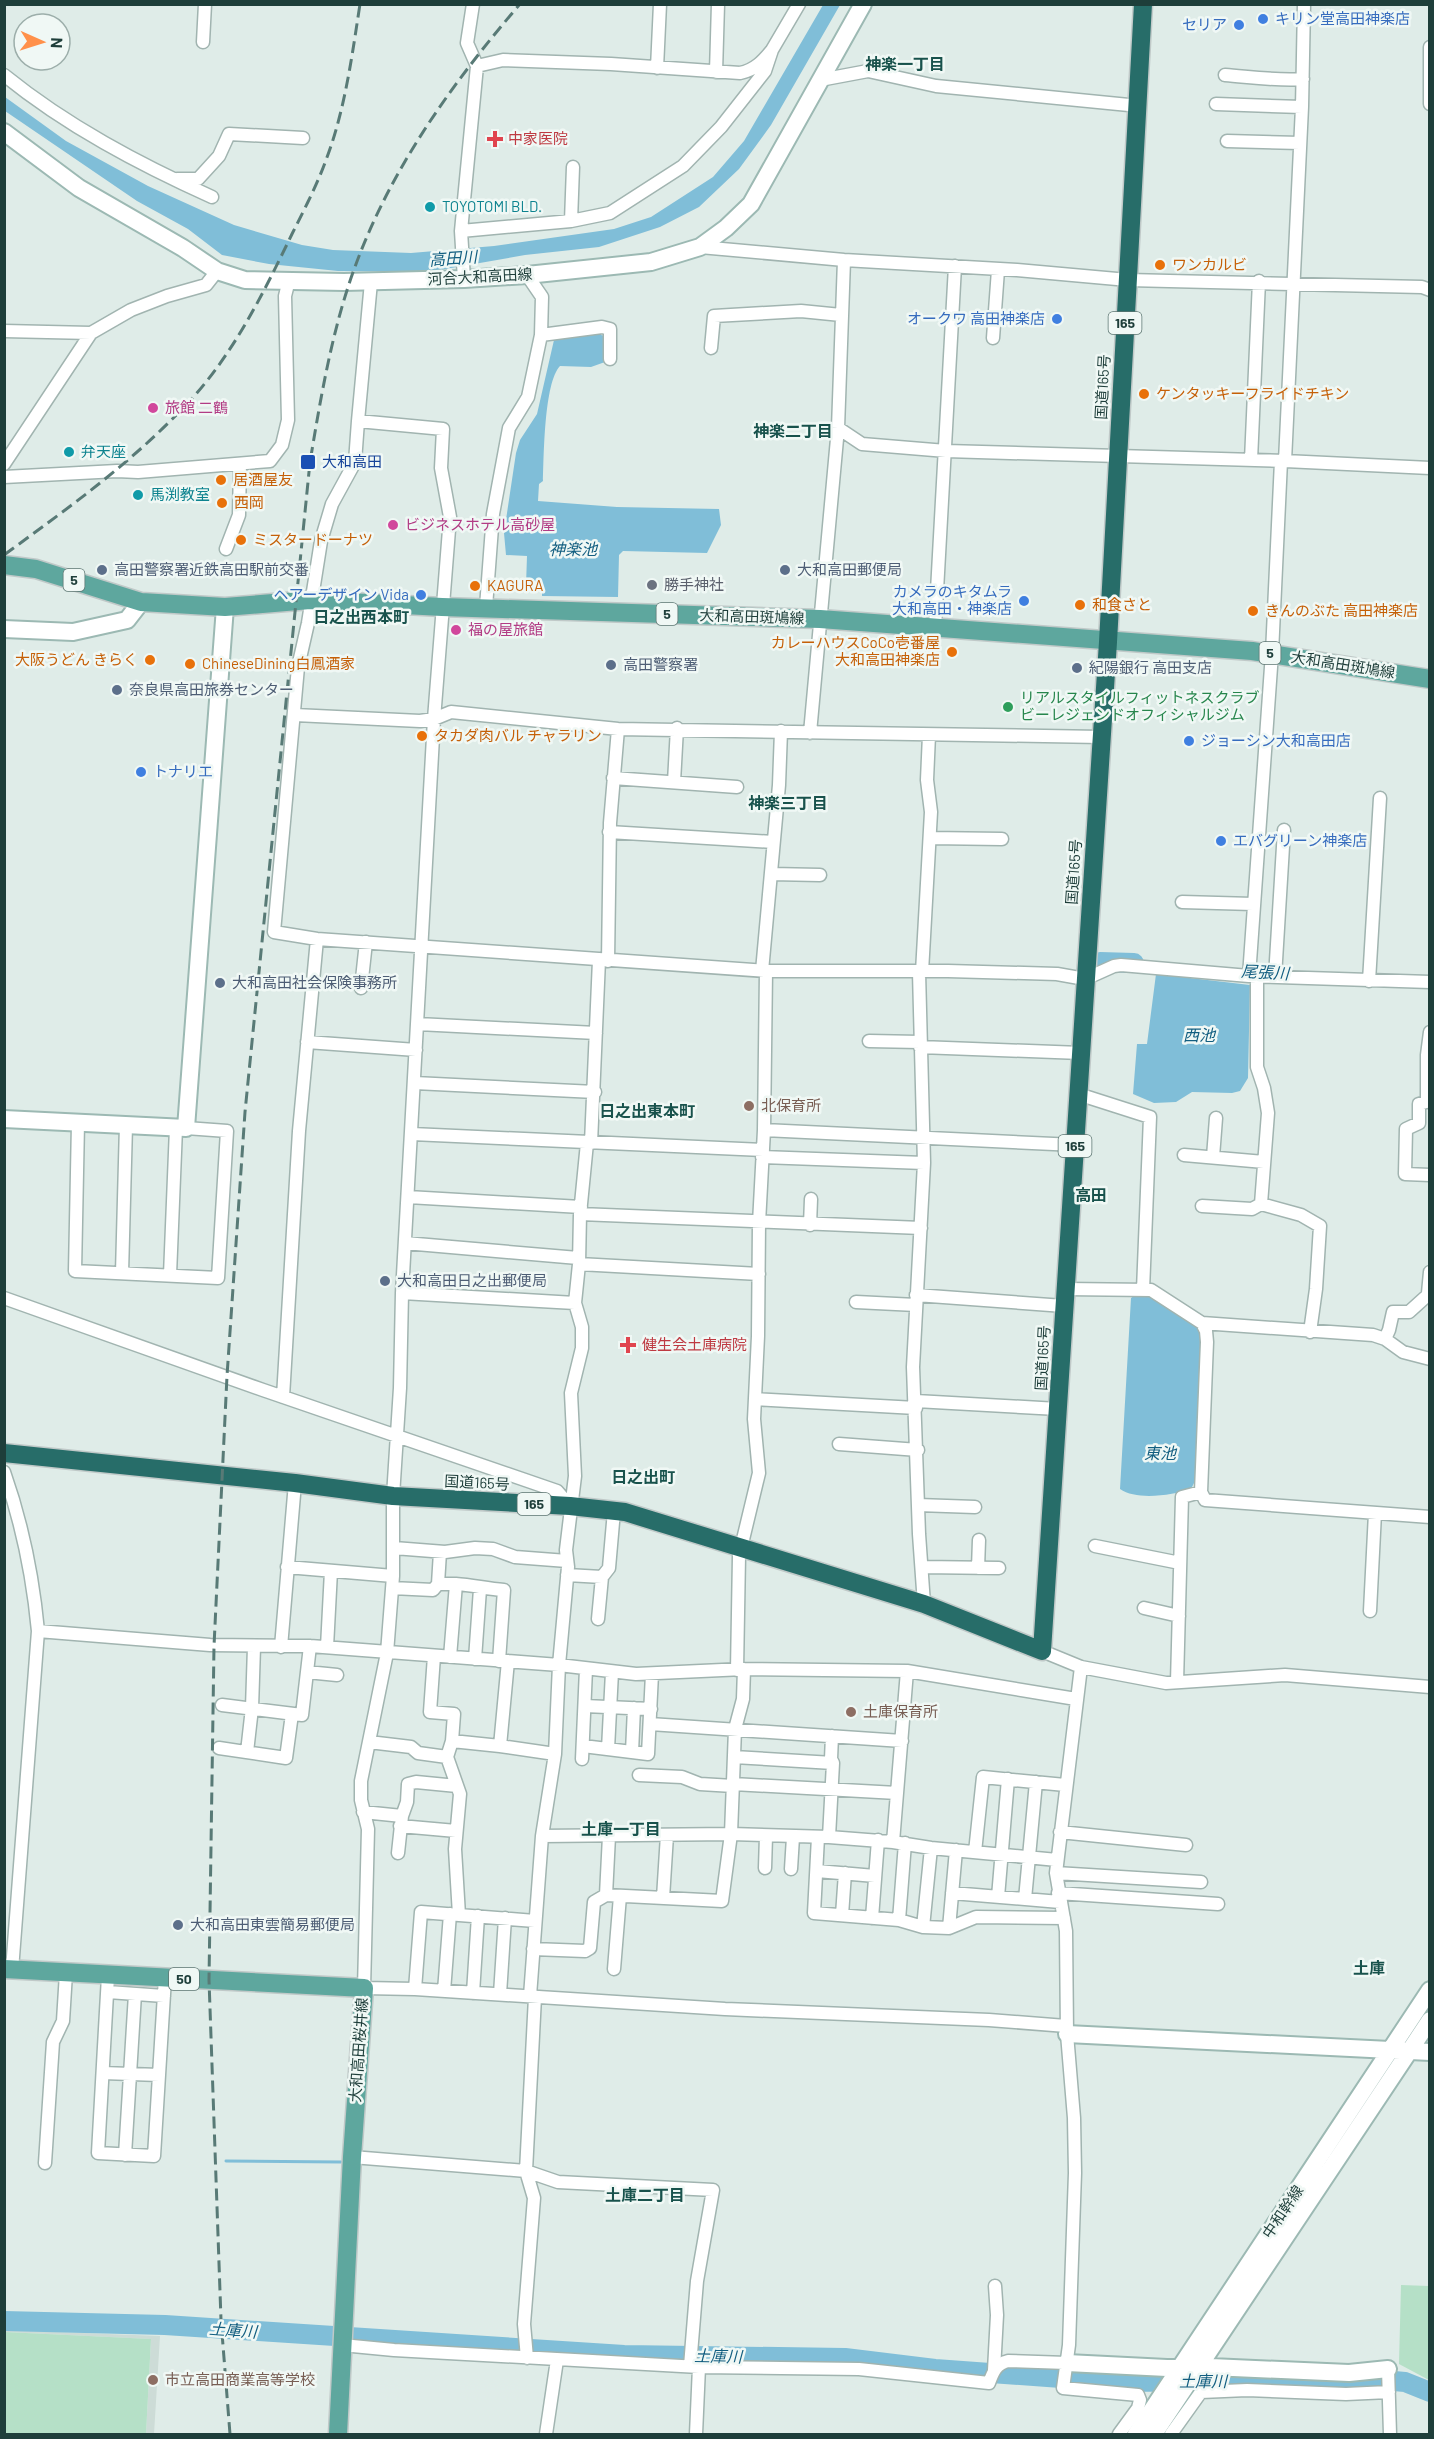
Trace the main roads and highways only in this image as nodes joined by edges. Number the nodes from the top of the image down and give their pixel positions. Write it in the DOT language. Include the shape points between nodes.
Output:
graph roads {
  1 [pos="863,4"];
  2 [pos="1143,4"];
  3 [pos="4,132"];
  4 [pos="4,565"];
  5 [pos="141,602"];
  6 [pos="225,608"];
  7 [pos="4,629"];
  8 [pos="1108,642"];
  9 [pos="1430,679"];
  10 [pos="4,1119"];
  11 [pos="4,1453"];
  12 [pos="8,1970"];
  13 [pos="1430,1990"];
  14 [pos="1430,2020"];
  15 [pos="1066,2030"];
  16 [pos="1390,2050"];
  17 [pos="1410,2051"];
  18 [pos="1430,2052"];
  19 [pos="1067,2363"];
  20 [pos="1388,2369"];
  21 [pos="1187,2371"];
  22 [pos="1145,2430"];
  23 [pos="338,2434"];
  1 -- 3 [label="main road, 河合大和高田線" via="751,204 700,247 651,262 527,275 371,282 244,280 217,271 79,188"];
  2 -- 8 [label="highway, 国道165号 / 165"];
  4 -- 5 [label="main road, 大和高田斑鳩線 / 5" via="36,568"];
  5 -- 6 [label="main road, 大和高田斑鳩線 / 5"];
  5 -- 7 [label="main road" via="127,620 73,632"];
  6 -- 8 [label="main road, 大和高田斑鳩線 / 5" via="310,600 820,620"];
  6 -- 10 [label="main road" via="181,1128"];
  8 -- 9 [label="main road, 大和高田斑鳩線 / 5" via="1272,653"];
  8 -- 11 [label="highway, 国道165号 / 165" via="1042,1651 924,1604 625,1512 393,1496 295,1482"];
  12 -- 23 [label="main road, 大和高田桜井線 / 50" via="66,1973 108,1984 165,1987 364,1988"];
  13 -- 16 [label="main road, 中和幹線"];
  14 -- 17 [label="main road, 中和幹線"];
  15 -- 16 [label="main road"];
  16 -- 17 [label="main road"];
  16 -- 21 [label="main road, 中和幹線"];
  17 -- 18 [label="main road"];
  17 -- 21 [label="main road, 中和幹線"];
  19 -- 21 [label="main road"];
  20 -- 21 [label="main road" via="1349,2373"];
  21 -- 22 [label="main road, 中和幹線" via="1163,2392"];
  21 -- 22 [label="main road, 中和幹線" via="1184,2391"];
}
